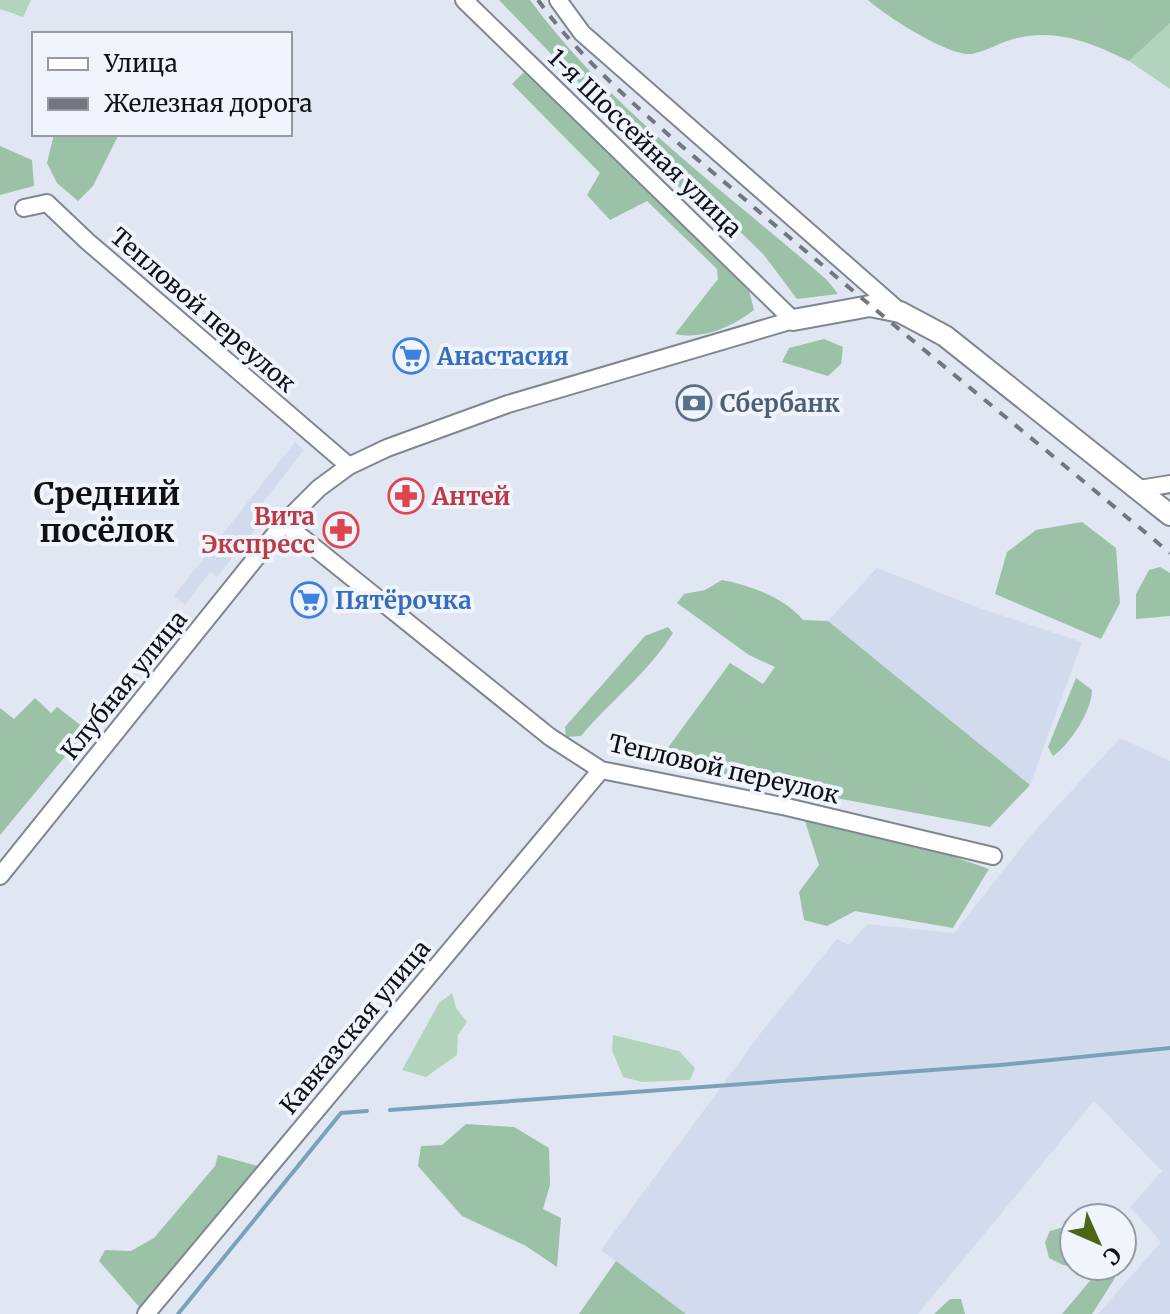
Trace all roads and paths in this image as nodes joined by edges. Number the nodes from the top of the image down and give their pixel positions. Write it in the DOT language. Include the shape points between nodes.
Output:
graph roads {
  1 [pos="464,0"];
  2 [pos="558,0"];
  3 [pos="24,208"];
  4 [pos="900,312"];
  5 [pos="793,320"];
  6 [pos="349,466"];
  7 [pos="1170,484"];
  8 [pos="1139,489"];
  9 [pos="1170,515"];
  10 [pos="284,523"];
  11 [pos="601,770"];
  12 [pos="993,856"];
  13 [pos="0,876"];
  14 [pos="146,1314"];
  1 -- 5 [label="street, 1-я Шоссейная улица"];
  2 -- 4 [label="street" via="582,33"];
  3 -- 6 [label="street, Тепловой переулок" via="47,203"];
  4 -- 5 [label="main road" via="870,306"];
  4 -- 8 [label="main road" via="945,336"];
  5 -- 6 [label="street, Клубная улица" via="508,404"];
  6 -- 10 [label="street, Клубная улица"];
  7 -- 8 [label="street"];
  8 -- 9 [label="main road"];
  10 -- 11 [label="street, Тепловой переулок" via="550,737"];
  10 -- 13 [label="street, Клубная улица"];
  11 -- 12 [label="street, Тепловой переулок"];
  11 -- 14 [label="street, Кавказская улица"];
}
